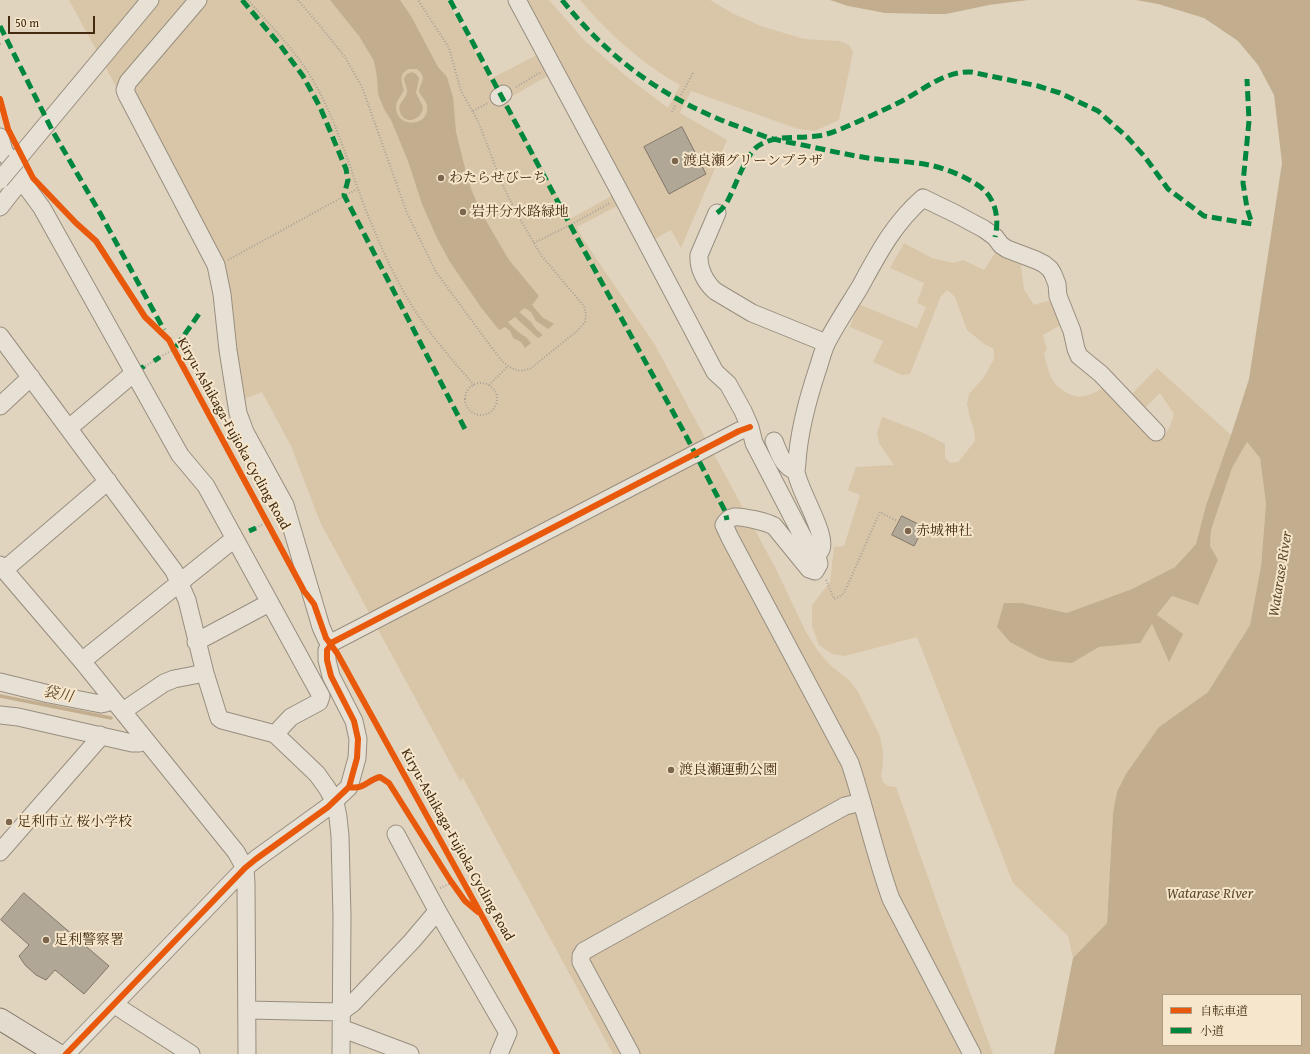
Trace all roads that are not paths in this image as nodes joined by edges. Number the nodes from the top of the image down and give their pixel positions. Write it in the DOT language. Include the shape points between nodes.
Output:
graph roads {
  1 [pos="150,0"];
  2 [pos="198,0"];
  3 [pos="517,0"];
  4 [pos="5,151"];
  5 [pos="0,180"];
  6 [pos="23,182"];
  7 [pos="0,207"];
  8 [pos="717,213"];
  9 [pos="0,336"];
  10 [pos="826,343"];
  11 [pos="139,370"];
  12 [pos="31,377"];
  13 [pos="0,406"];
  14 [pos="68,428"];
  15 [pos="744,429"];
  16 [pos="1156,432"];
  17 [pos="774,441"];
  18 [pos="796,471"];
  19 [pos="108,481"];
  20 [pos="234,538"];
  21 [pos="817,558"];
  22 [pos="2,567"];
  23 [pos="179,582"];
  24 [pos="269,603"];
  25 [pos="196,642"];
  26 [pos="333,643"];
  27 [pos="82,661"];
  28 [pos="205,673"];
  29 [pos="0,682"];
  30 [pos="117,705"];
  31 [pos="0,715"];
  32 [pos="275,734"];
  33 [pos="100,736"];
  34 [pos="144,739"];
  35 [pos="334,802"];
  36 [pos="862,802"];
  37 [pos="396,834"];
  38 [pos="0,852"];
  39 [pos="245,868"];
  40 [pos="438,912"];
  41 [pos="114,1004"];
  42 [pos="248,1010"];
  43 [pos="0,1019"];
  44 [pos="341,1020"];
  45 [pos="57,1054"];
  46 [pos="66,1054"];
  47 [pos="191,1054"];
  48 [pos="247,1054"];
  49 [pos="341,1054"];
  50 [pos="410,1054"];
  51 [pos="499,1054"];
  52 [pos="631,1054"];
  53 [pos="972,1054"];
  1 -- 4 [label="street" via="52,116"];
  2 -- 26 [label="street" via="128,82 125,90 216,265 240,418 285,505 321,627 326,638"];
  3 -- 15 [label="street" via="715,372 728,384 743,411"];
  4 -- 5 [label="street, bridge"];
  4 -- 6 [label="street"];
  6 -- 7 [label="street"];
  6 -- 11 [label="street" via="34,196"];
  8 -- 10 [label="street" via="699,254 701,269 710,286 752,313"];
  9 -- 12 [label="street"];
  10 -- 16 [label="street" via="885,241 923,198 984,229 1007,249 1036,260 1050,269 1080,356 1101,374"];
  10 -- 18 [label="street" via="807,402"];
  11 -- 14 [label="street"];
  11 -- 20 [label="street" via="180,455 206,486"];
  12 -- 13 [label="street"];
  12 -- 14 [label="street"];
  14 -- 19 [label="street"];
  15 -- 21 [label="street" via="754,443 805,541"];
  15 -- 26 [label="street"];
  17 -- 18 [label="street" via="784,463"];
  18 -- 21 [label="street" via="820,531 823,547"];
  19 -- 22 [label="street"];
  19 -- 23 [label="street" via="174,571"];
  20 -- 23 [label="street"];
  20 -- 24 [label="street"];
  21 -- 36 [label="street" via="816,571 810,569 774,526 764,521 733,517 724,525 850,763"];
  22 -- 27 [label="street"];
  23 -- 25 [label="street" via="187,600"];
  23 -- 27 [label="street"];
  24 -- 25 [label="street"];
  24 -- 32 [label="street" via="321,696 319,702 292,717"];
  25 -- 28 [label="street"];
  26 -- 35 [label="street" via="326,654 326,660 331,676 354,722 358,739 357,758 349,787"];
  27 -- 30 [label="street"];
  28 -- 30 [label="street" via="174,679"];
  28 -- 32 [label="street" via="219,718"];
  29 -- 30 [label="street" via="49,694"];
  30 -- 34 [label="street"];
  31 -- 33 [label="street"];
  32 -- 35 [label="street" via="316,774"];
  33 -- 34 [label="street" via="132,743 139,743"];
  33 -- 38 [label="street"];
  34 -- 39 [label="street" via="236,852"];
  35 -- 39 [label="street"];
  35 -- 44 [label="street" via="340,836"];
  36 -- 52 [label="street" via="845,806 584,951 581,962"];
  36 -- 53 [label="street" via="891,899"];
  37 -- 40 [label="street"];
  39 -- 41 [label="street"];
  39 -- 42 [label="street"];
  40 -- 44 [label="street" via="353,1003"];
  40 -- 51 [label="street" via="508,1033"];
  41 -- 46 [label="street"];
  41 -- 47 [label="street"];
  42 -- 44 [label="street"];
  42 -- 48 [label="street"];
  43 -- 45 [label="main road"];
  44 -- 49 [label="street"];
  44 -- 50 [label="street"];
}
